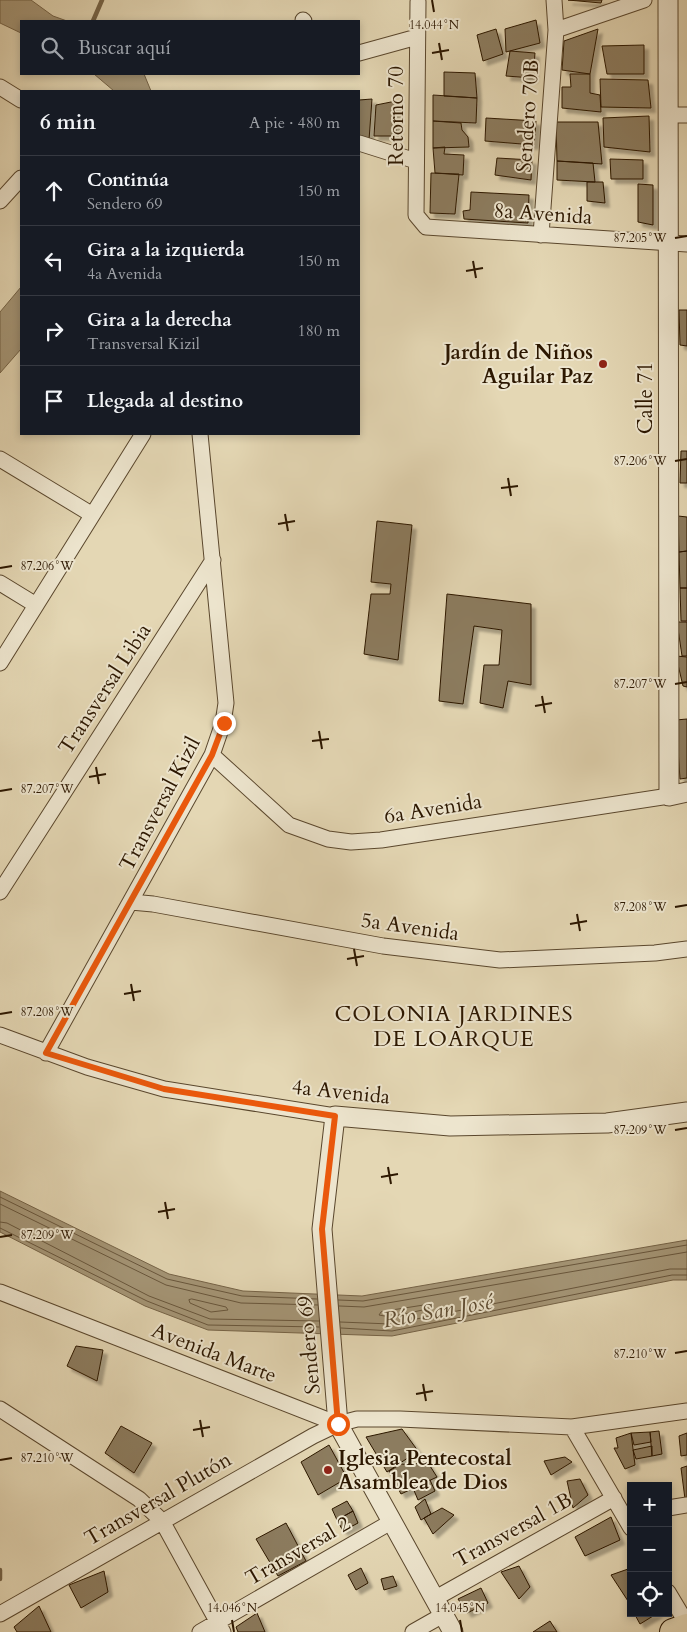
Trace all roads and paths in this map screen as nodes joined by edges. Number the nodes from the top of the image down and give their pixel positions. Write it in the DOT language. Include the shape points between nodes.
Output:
graph roads {
  1 [pos="554,0"];
  2 [pos="644,0"];
  3 [pos="668,0"];
  4 [pos="418,2"];
  5 [pos="556,30"];
  6 [pos="417,36"];
  7 [pos="360,53"];
  8 [pos="0,87"];
  9 [pos="20,99"];
  10 [pos="687,115"];
  11 [pos="668,116"];
  12 [pos="360,143"];
  13 [pos="416,161"];
  14 [pos="20,179"];
  15 [pos="0,201"];
  16 [pos="426,227"];
  17 [pos="542,235"];
  18 [pos="678,244"];
  19 [pos="142,435"];
  20 [pos="200,435"];
  21 [pos="0,459"];
  22 [pos="91,514"];
  23 [pos="214,560"];
  24 [pos="0,582"];
  25 [pos="36,605"];
  26 [pos="0,663"];
  27 [pos="212,755"];
  28 [pos="678,794"];
  29 [pos="0,892"];
  30 [pos="131,902"];
  31 [pos="687,949"];
  32 [pos="0,1035"];
  33 [pos="46,1053"];
  34 [pos="687,1112"];
  35 [pos="335,1116"];
  36 [pos="0,1292"];
  37 [pos="0,1409"];
  38 [pos="687,1411"];
  39 [pos="338,1424"];
  40 [pos="572,1427"];
  41 [pos="614,1498"];
  42 [pos="687,1504"];
  43 [pos="672,1507"];
  44 [pos="627,1518"];
  45 [pos="162,1521"];
  46 [pos="391,1522"];
  47 [pos="672,1599"];
  48 [pos="438,1607"];
  49 [pos="0,1614"];
  50 [pos="687,1625"];
  51 [pos="220,1627"];
  52 [pos="200,1632"];
  53 [pos="413,1632"];
  54 [pos="453,1632"];
  55 [pos="673,1632"];
  1 -- 5 [label="street, Sendero 70B"];
  2 -- 5 [label="street"];
  3 -- 11 [label="street, Calle 71"];
  4 -- 6 [label="street, Retorno 70"];
  5 -- 17 [label="street, Sendero 70B"];
  6 -- 7 [label="street"];
  6 -- 13 [label="street, Retorno 70"];
  8 -- 9 [label="street"];
  10 -- 11 [label="street"];
  11 -- 18 [label="street, Calle 71"];
  12 -- 13 [label="street"];
  13 -- 16 [label="street, Retorno 70" via="416,215"];
  14 -- 15 [label="street"];
  16 -- 17 [label="street, 8a Avenida"];
  17 -- 18 [label="street, 8a Avenida"];
  18 -- 28 [label="street, Calle 71" via="667,490"];
  19 -- 22 [label="street"];
  20 -- 23 [label="street, Transversal Kizil"];
  21 -- 22 [label="street"];
  22 -- 25 [label="street"];
  23 -- 27 [label="street, Transversal Kizil" via="226,703"];
  23 -- 29 [label="street, Transversal Libia"];
  24 -- 25 [label="street"];
  25 -- 26 [label="street"];
  27 -- 28 [label="street, 6a Avenida" via="289,825 328,839 351,842"];
  27 -- 30 [label="street, Transversal Kizil"];
  30 -- 31 [label="street, 5a Avenida" via="383,946 500,960"];
  30 -- 33 [label="street, Transversal Kizil"];
  32 -- 33 [label="street, 4a Avenida"];
  33 -- 35 [label="street, 4a Avenida" via="164,1089"];
  34 -- 35 [label="street, 4a Avenida" via="606,1123 450,1126"];
  35 -- 39 [label="street, Sendero 69" via="322,1229"];
  36 -- 39 [label="street, Avenida Marte"];
  37 -- 45 [label="street" via="139,1499"];
  38 -- 40 [label="street"];
  39 -- 40 [label="street" via="357,1419 400,1419"];
  39 -- 45 [label="street, Transversal Plutón"];
  39 -- 46 [label="street, Sendero 69"];
  40 -- 41 [label="street"];
  41 -- 44 [label="street"];
  41 -- 48 [label="street, Transversal 1B"];
  42 -- 43 [label="street"];
  45 -- 49 [label="street, Transversal Plutón"];
  45 -- 51 [label="street"];
  46 -- 48 [label="street, Sendero 69"];
  46 -- 51 [label="street, Transversal 2"];
  47 -- 50 [label="street"];
  48 -- 53 [label="street, Transversal 1B"];
  48 -- 54 [label="street, Sendero 69"];
  50 -- 55 [label="highway"];
  51 -- 52 [label="street, Transversal 2"];
}
